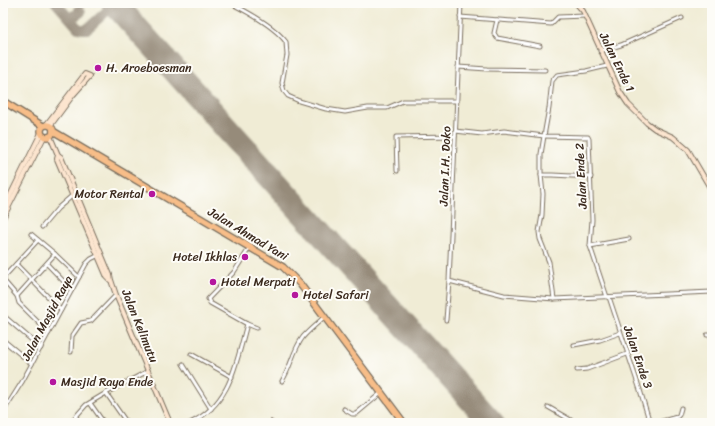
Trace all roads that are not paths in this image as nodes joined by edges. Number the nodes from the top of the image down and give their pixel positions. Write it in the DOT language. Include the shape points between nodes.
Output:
graph roads {
  1 [pos="230,3"];
  2 [pos="461,3"];
  3 [pos="576,3"];
  4 [pos="585,16"];
  5 [pos="460,17"];
  6 [pos="682,18"];
  7 [pos="496,20"];
  8 [pos="540,46"];
  9 [pos="600,51"];
  10 [pos="608,66"];
  11 [pos="458,67"];
  12 [pos="544,70"];
  13 [pos="456,100"];
  14 [pos="3,101"];
  15 [pos="60,108"];
  16 [pos="46,131"];
  17 [pos="455,131"];
  18 [pos="455,136"];
  19 [pos="544,136"];
  20 [pos="58,155"];
  21 [pos="397,171"];
  22 [pos="541,175"];
  23 [pos="591,177"];
  24 [pos="712,191"];
  25 [pos="73,195"];
  26 [pos="3,209"];
  27 [pos="3,218"];
  28 [pos="42,227"];
  29 [pos="31,234"];
  30 [pos="629,239"];
  31 [pos="38,240"];
  32 [pos="590,246"];
  33 [pos="250,247"];
  34 [pos="55,254"];
  35 [pos="100,254"];
  36 [pos="16,264"];
  37 [pos="47,264"];
  38 [pos="79,277"];
  39 [pos="32,281"];
  40 [pos="449,281"];
  41 [pos="72,290"];
  42 [pos="712,292"];
  43 [pos="116,295"];
  44 [pos="17,296"];
  45 [pos="608,297"];
  46 [pos="554,299"];
  47 [pos="61,310"];
  48 [pos="5,317"];
  49 [pos="324,317"];
  50 [pos="446,320"];
  51 [pos="246,324"];
  52 [pos="257,328"];
  53 [pos="49,333"];
  54 [pos="620,333"];
  55 [pos="707,335"];
  56 [pos="712,335"];
  57 [pos="3,340"];
  58 [pos="574,345"];
  59 [pos="41,348"];
  60 [pos="71,352"];
  61 [pos="190,354"];
  62 [pos="627,354"];
  63 [pos="32,364"];
  64 [pos="183,364"];
  65 [pos="578,370"];
  66 [pos="148,371"];
  67 [pos="232,377"];
  68 [pos="282,381"];
  69 [pos="381,392"];
  70 [pos="106,393"];
  71 [pos="90,404"];
  72 [pos="548,407"];
  73 [pos="681,408"];
  74 [pos="211,409"];
  75 [pos="344,409"];
  76 [pos="3,412"];
  77 [pos="74,421"];
  78 [pos="70,423"];
  79 [pos="104,423"];
  80 [pos="127,423"];
  81 [pos="170,423"];
  82 [pos="190,423"];
  83 [pos="404,423"];
  84 [pos="576,423"];
  85 [pos="650,423"];
  86 [pos="655,423"];
  1 -- 13 [label="street" via="262,22 286,42 287,55 282,83 286,93 299,101 345,112 387,108 403,101"];
  2 -- 5 [label="street, Jalan I.H. Doko"];
  3 -- 4 [label="street, Jalan Ende 1"];
  4 -- 7 [label="street" via="558,17 551,24"];
  4 -- 9 [label="street, Jalan Ende 1"];
  5 -- 7 [label="street"];
  5 -- 11 [label="street, Jalan I.H. Doko"];
  6 -- 9 [label="street" via="621,45"];
  7 -- 8 [label="street" via="494,33 497,38"];
  9 -- 10 [label="street, Jalan Ende 1"];
  10 -- 19 [label="street" via="557,75 554,78"];
  10 -- 24 [label="street, Jalan Ende 1" via="628,104 646,123 673,137 688,150"];
  11 -- 12 [label="street"];
  11 -- 13 [label="street, Jalan I.H. Doko"];
  13 -- 17 [label="street, Jalan I.H. Doko"];
  14 -- 16 [label="highway, Jalan Ahmad Yani"];
  15 -- 15 [label="street" via="90,76 85,74"];
  15 -- 16 [label="street"];
  16 -- 20 [label="street"];
  16 -- 26 [label="street"];
  16 -- 27 [label="street"];
  16 -- 33 [label="highway, Jalan Ahmad Yani"];
  17 -- 18 [label="street, Jalan I.H. Doko"];
  17 -- 19 [label="street, Jalan Ende 2" via="482,134 504,131"];
  18 -- 21 [label="street" via="396,137"];
  18 -- 40 [label="street, Jalan I.H. Doko"];
  19 -- 22 [label="street"];
  19 -- 23 [label="street, Jalan Ende 2" via="588,137"];
  20 -- 25 [label="street" via="57,159"];
  20 -- 35 [label="street"];
  22 -- 23 [label="street"];
  22 -- 46 [label="street" via="543,194 540,239 549,262"];
  23 -- 32 [label="street, Jalan Ende 2"];
  25 -- 28 [label="street"];
  25 -- 35 [label="street"];
  29 -- 31 [label="street"];
  30 -- 32 [label="street"];
  31 -- 34 [label="street"];
  31 -- 36 [label="street"];
  32 -- 45 [label="street, Jalan Ende 2"];
  33 -- 49 [label="highway, Jalan Ahmad Yani" via="289,272"];
  33 -- 51 [label="street" via="234,272 208,299 210,303"];
  34 -- 37 [label="street"];
  34 -- 38 [label="street"];
  35 -- 38 [label="street, Jalan Masjid Raya" via="86,264"];
  35 -- 43 [label="street, Jalan Kelimutu"];
  36 -- 39 [label="street"];
  36 -- 44 [label="street" via="4,279"];
  37 -- 39 [label="street"];
  37 -- 41 [label="street"];
  38 -- 41 [label="street, Jalan Masjid Raya"];
  39 -- 44 [label="street"];
  39 -- 47 [label="street"];
  40 -- 46 [label="street" via="504,295"];
  40 -- 50 [label="street, Jalan I.H. Doko"];
  41 -- 47 [label="street, Jalan Masjid Raya"];
  42 -- 45 [label="street"];
  43 -- 60 [label="street" via="92,321 81,323 72,336"];
  43 -- 66 [label="street, Jalan Kelimutu"];
  44 -- 53 [label="street" via="19,303"];
  45 -- 46 [label="street"];
  45 -- 54 [label="street, Jalan Ende 3"];
  47 -- 53 [label="street, Jalan Masjid Raya"];
  48 -- 59 [label="street"];
  49 -- 68 [label="street" via="303,337"];
  49 -- 69 [label="highway, Jalan Ahmad Yani"];
  51 -- 52 [label="street"];
  51 -- 67 [label="street"];
  53 -- 59 [label="street, Jalan Masjid Raya"];
  54 -- 58 [label="street"];
  54 -- 62 [label="street, Jalan Ende 3"];
  55 -- 56 [label="street"];
  57 -- 63 [label="street"];
  59 -- 63 [label="street, Jalan Masjid Raya"];
  61 -- 67 [label="street"];
  62 -- 65 [label="street"];
  62 -- 85 [label="street, Jalan Ende 3"];
  63 -- 76 [label="street, Jalan Masjid Raya"];
  64 -- 74 [label="street"];
  66 -- 70 [label="street"];
  66 -- 81 [label="street, Jalan Kelimutu"];
  67 -- 74 [label="street"];
  69 -- 75 [label="street" via="356,414"];
  69 -- 83 [label="highway, Jalan Ahmad Yani"];
  70 -- 71 [label="street"];
  70 -- 80 [label="street"];
  71 -- 77 [label="street" via="80,411"];
  71 -- 79 [label="street"];
  72 -- 84 [label="street"];
  73 -- 86 [label="street" via="677,417"];
  74 -- 82 [label="street"];
  77 -- 78 [label="street"];
}
